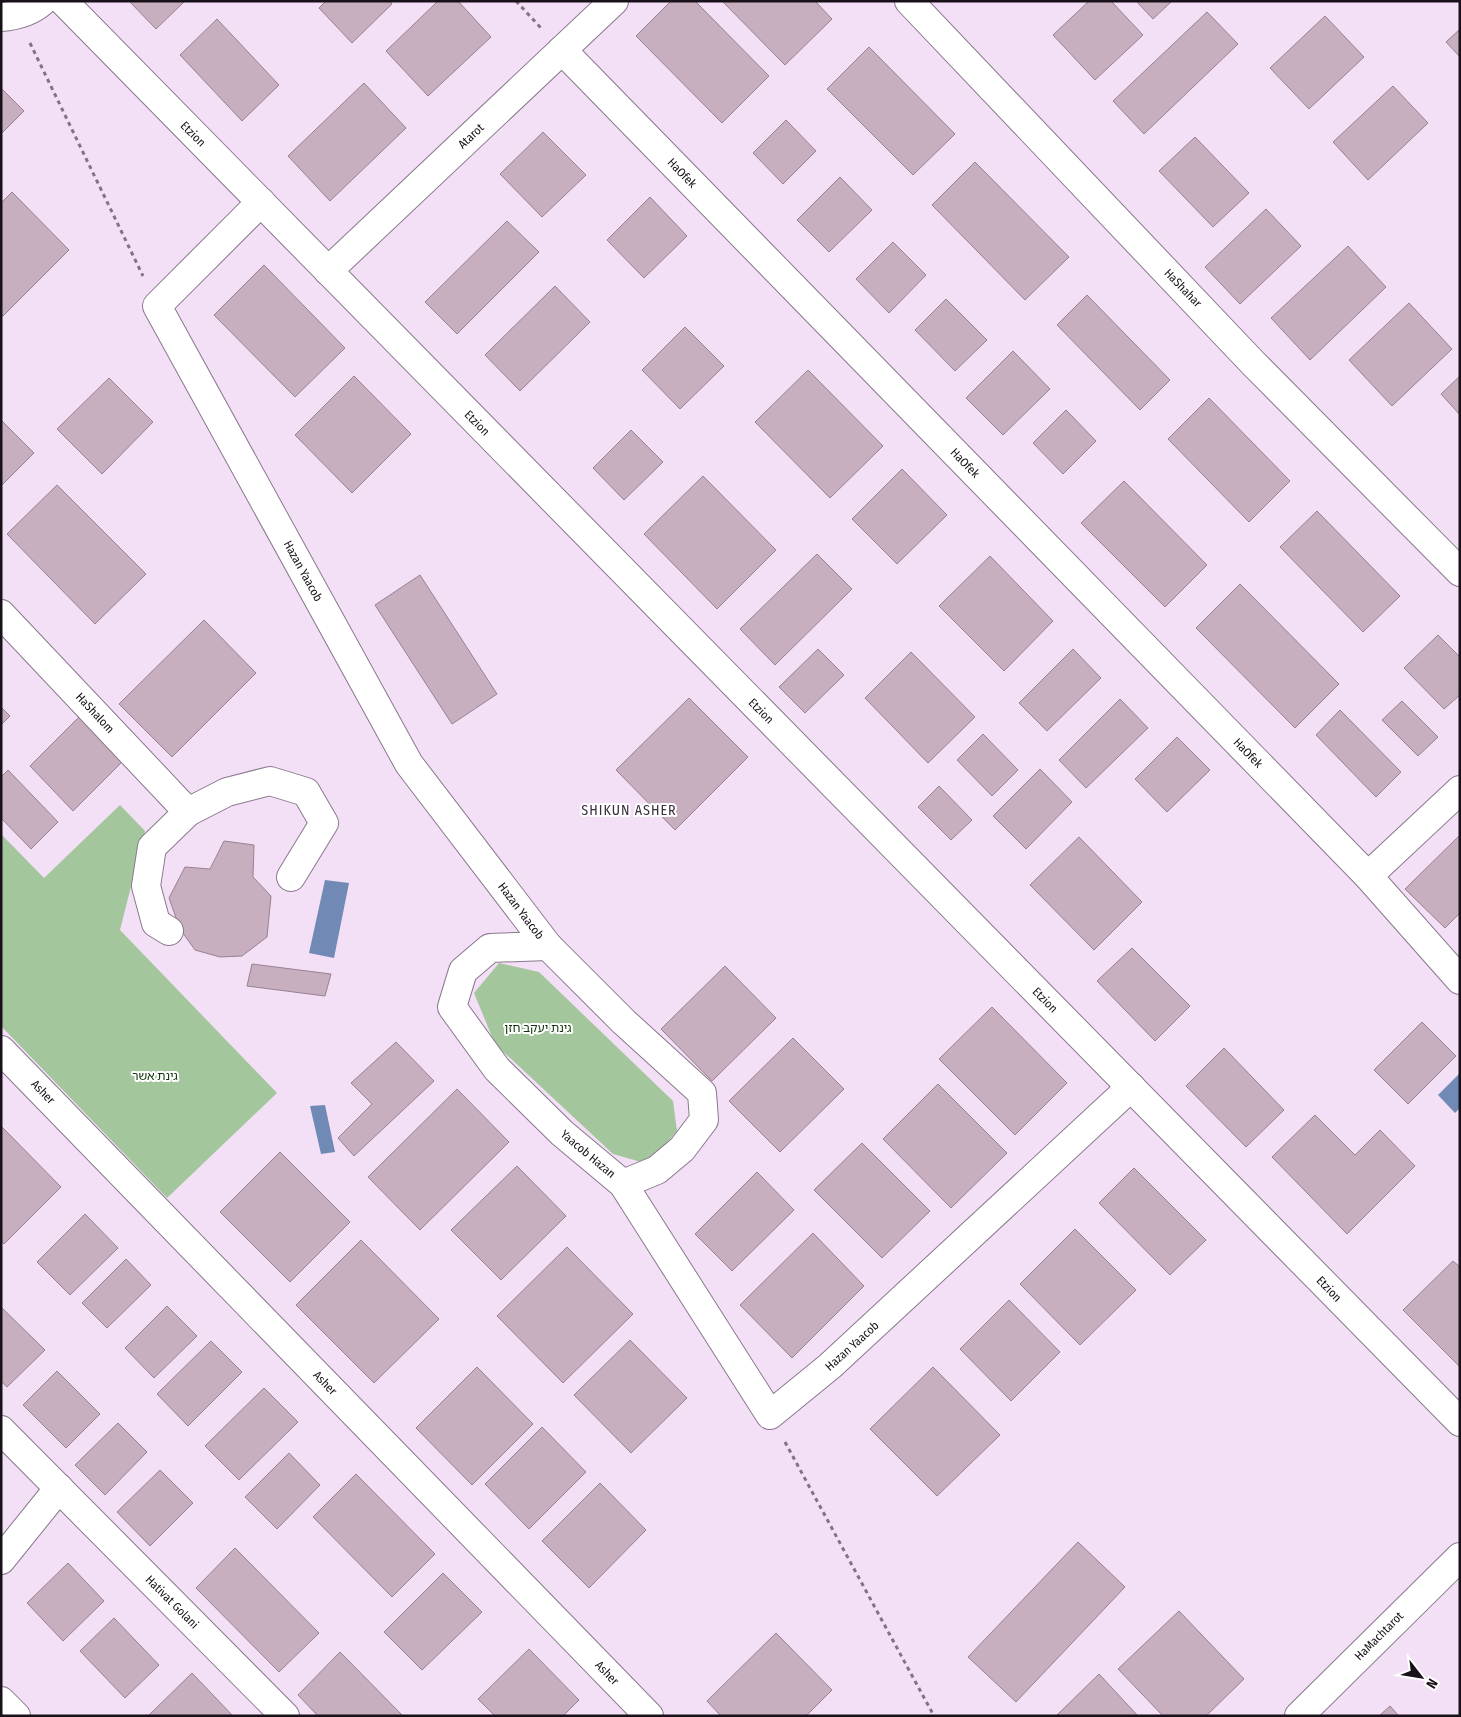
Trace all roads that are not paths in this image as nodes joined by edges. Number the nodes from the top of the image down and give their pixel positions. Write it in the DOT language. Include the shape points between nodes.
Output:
graph roads {
  1 [pos="42,1"];
  2 [pos="63,1"];
  3 [pos="614,1"];
  4 [pos="909,1"];
  5 [pos="9,16"];
  6 [pos="562,50"];
  7 [pos="261,202"];
  8 [pos="328,272"];
  9 [pos="1460,572"];
  10 [pos="1,614"];
  11 [pos="1460,790"];
  12 [pos="188,812"];
  13 [pos="1368,876"];
  14 [pos="291,877"];
  15 [pos="169,931"];
  16 [pos="548,946"];
  17 [pos="1460,980"];
  18 [pos="1,1050"];
  19 [pos="1131,1086"];
  20 [pos="623,1184"];
  21 [pos="1460,1422"];
  22 [pos="1,1430"];
  23 [pos="58,1488"];
  24 [pos="1460,1557"];
  25 [pos="1,1560"];
  26 [pos="1,1701"];
  27 [pos="16,1716"];
  28 [pos="285,1716"];
  29 [pos="649,1716"];
  30 [pos="1299,1716"];
  1 -- 5 [label="street"];
  2 -- 7 [label="street, Etzion"];
  3 -- 6 [label="street, Atarot"];
  4 -- 9 [label="street, HaShahar" via="1254,363"];
  6 -- 8 [label="street, Atarot"];
  6 -- 13 [label="street, HaOfek"];
  7 -- 8 [label="street, Etzion"];
  7 -- 16 [label="street, Hazan Yaacob" via="157,306 409,764"];
  8 -- 19 [label="street, Etzion"];
  10 -- 12 [label="street, HaShalom"];
  11 -- 13 [label="street"];
  12 -- 14 [label="street" via="227,792 270,781 306,792 324,823"];
  12 -- 15 [label="street" via="152,847 147,876 146,886 156,923"];
  13 -- 17 [label="street, HaOfek"];
  16 -- 20 [label="street, Yaacob Hazan" via="702,1093 704,1120 682,1149 656,1170"];
  16 -- 20 [label="street, Yaacob Hazan" via="490,948 463,970 452,1007 497,1069 562,1133"];
  18 -- 29 [label="street, Asher"];
  19 -- 20 [label="street, Hazan Yaacob" via="830,1366 770,1415"];
  19 -- 21 [label="street, Etzion"];
  22 -- 23 [label="street, Hativat Golani"];
  23 -- 25 [label="street"];
  23 -- 28 [label="street, Hativat Golani"];
  24 -- 30 [label="street, HaMachtarot"];
  26 -- 27 [label="street"];
}
